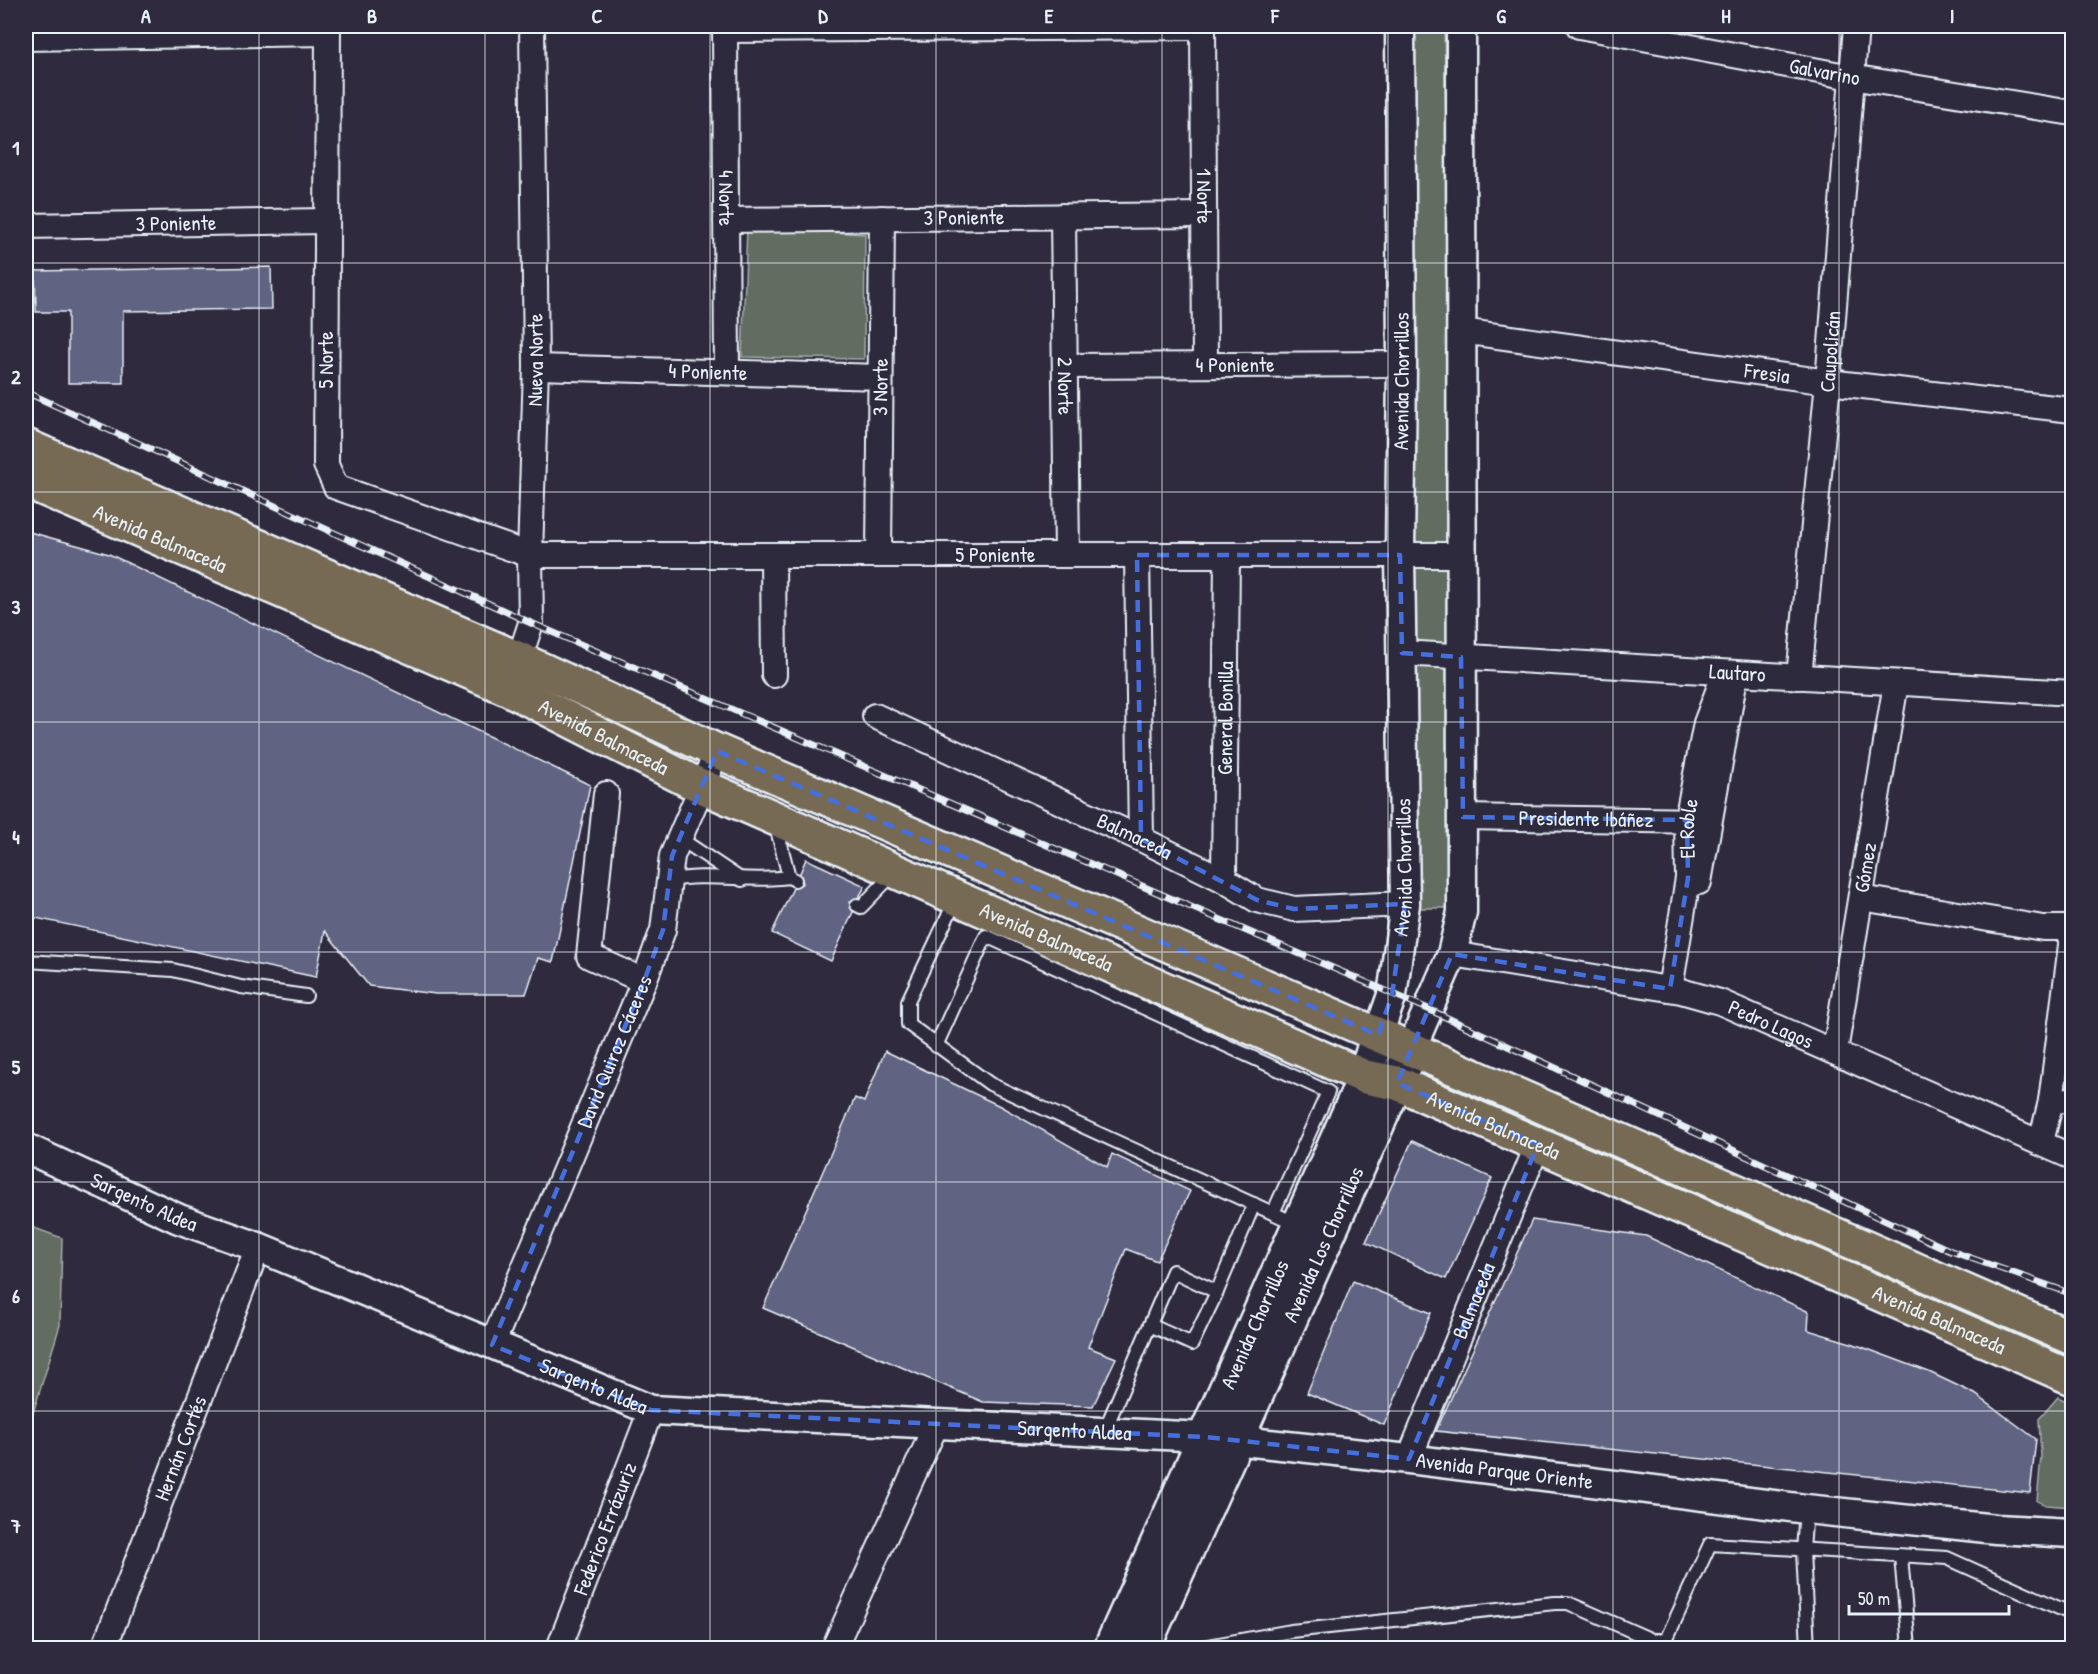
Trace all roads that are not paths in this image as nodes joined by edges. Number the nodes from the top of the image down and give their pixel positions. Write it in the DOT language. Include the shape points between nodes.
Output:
graph roads {
  1 [pos="532,26"];
  2 [pos="1203,26"];
  3 [pos="1400,26"];
  4 [pos="1461,26"];
  5 [pos="1579,26"];
  6 [pos="1856,26"];
  7 [pos="725,28"];
  8 [pos="869,28"];
  9 [pos="1056,28"];
  10 [pos="328,29"];
  11 [pos="178,30"];
  12 [pos="26,38"];
  13 [pos="1851,77"];
  14 [pos="2073,113"];
  15 [pos="1203,215"];
  16 [pos="1064,216"];
  17 [pos="882,218"];
  18 [pos="726,220"];
  19 [pos="327,221"];
  20 [pos="26,226"];
  21 [pos="1461,331"];
  22 [pos="1205,364"];
  23 [pos="1402,364"];
  24 [pos="1067,366"];
  25 [pos="536,367"];
  26 [pos="727,372"];
  27 [pos="880,377"];
  28 [pos="1828,382"];
  29 [pos="2073,410"];
  30 [pos="26,446"];
  31 [pos="26,481"];
  32 [pos="530,555"];
  33 [pos="773,555"];
  34 [pos="879,555"];
  35 [pos="1067,555"];
  36 [pos="1137,555"];
  37 [pos="1227,555"];
  38 [pos="1400,555"];
  39 [pos="1461,555"];
  40 [pos="1402,653"];
  41 [pos="1461,657"];
  42 [pos="1730,673"];
  43 [pos="514,674"];
  44 [pos="774,675"];
  45 [pos="1799,677"];
  46 [pos="1896,683"];
  47 [pos="2073,693"];
  48 [pos="876,716"];
  49 [pos="717,751"];
  50 [pos="703,786"];
  51 [pos="606,794"];
  52 [pos="1462,817"];
  53 [pos="774,818"];
  54 [pos="1698,820"];
  55 [pos="679,838"];
  56 [pos="1141,839"];
  57 [pos="896,871"];
  58 [pos="1224,880"];
  59 [pos="668,881"];
  60 [pos="743,881"];
  61 [pos="956,898"];
  62 [pos="1861,898"];
  63 [pos="1405,904"];
  64 [pos="857,905"];
  65 [pos="2073,928"];
  66 [pos="2073,937"];
  67 [pos="1452,954"];
  68 [pos="26,961"];
  69 [pos="644,981"];
  70 [pos="1675,990"];
  71 [pos="306,996"];
  72 [pos="1378,1035"];
  73 [pos="936,1046"];
  74 [pos="1411,1049"];
  75 [pos="1835,1051"];
  76 [pos="1365,1077"];
  77 [pos="1397,1083"];
  78 [pos="2062,1100"];
  79 [pos="2040,1142"];
  80 [pos="1538,1144"];
  81 [pos="26,1148"];
  82 [pos="2073,1157"];
  83 [pos="1254,1204"];
  84 [pos="1286,1219"];
  85 [pos="258,1247"];
  86 [pos="1217,1292"];
  87 [pos="1150,1325"];
  88 [pos="2073,1338"];
  89 [pos="492,1345"];
  90 [pos="2073,1378"];
  91 [pos="651,1410"];
  92 [pos="936,1425"];
  93 [pos="1104,1433"];
  94 [pos="1221,1439"];
  95 [pos="1409,1459"];
  96 [pos="1806,1509"];
  97 [pos="2073,1517"];
  98 [pos="2073,1533"];
  99 [pos="1803,1551"];
  100 [pos="1901,1556"];
  101 [pos="2073,1614"];
  102 [pos="1234,1645"];
  103 [pos="104,1648"];
  104 [pos="559,1648"];
  105 [pos="834,1648"];
  106 [pos="1111,1648"];
  107 [pos="1143,1648"];
  108 [pos="1197,1648"];
  109 [pos="1808,1648"];
  110 [pos="1909,1648"];
  1 -- 25 [label="street, Nueva Norte"];
  2 -- 9 [label="street"];
  2 -- 15 [label="street, 1 Norte"];
  3 -- 23 [label="street, Avenida Chorrillos"];
  4 -- 21 [label="street"];
  5 -- 13 [label="street, Galvarino"];
  6 -- 13 [label="street, Caupolicán"];
  7 -- 8 [label="street"];
  7 -- 18 [label="street, 4 Norte"];
  8 -- 9 [label="street"];
  10 -- 11 [label="street"];
  10 -- 19 [label="street, 5 Norte"];
  11 -- 12 [label="street"];
  13 -- 14 [label="street, Galvarino"];
  13 -- 28 [label="street, Caupolicán"];
  15 -- 16 [label="street, 3 Poniente"];
  15 -- 22 [label="street, 1 Norte"];
  16 -- 17 [label="street, 3 Poniente"];
  16 -- 24 [label="street, 2 Norte"];
  17 -- 18 [label="street, 3 Poniente"];
  17 -- 27 [label="street, 3 Norte"];
  18 -- 26 [label="street, 4 Norte"];
  19 -- 20 [label="street, 3 Poniente"];
  19 -- 32 [label="street, 5 Norte" via="326,465 336,487"];
  21 -- 28 [label="street, Fresia"];
  21 -- 39 [label="street"];
  22 -- 23 [label="street, 4 Poniente"];
  22 -- 24 [label="street, 4 Poniente"];
  23 -- 38 [label="street, Avenida Chorrillos"];
  24 -- 35 [label="street, 2 Norte"];
  25 -- 26 [label="street, 4 Poniente"];
  25 -- 32 [label="street, Nueva Norte"];
  26 -- 27 [label="street, 4 Poniente"];
  27 -- 34 [label="street, 3 Norte"];
  28 -- 29 [label="street, Fresia"];
  28 -- 45 [label="street, Caupolicán"];
  30 -- 43 [label="main road, Avenida Balmaceda"];
  31 -- 43 [label="main road, Avenida Balmaceda"];
  32 -- 33 [label="street, 5 Poniente"];
  32 -- 43 [label="street, Nueva Norte" via="531,623"];
  33 -- 34 [label="street, 5 Poniente"];
  33 -- 44 [label="street"];
  34 -- 35 [label="street, 5 Poniente"];
  35 -- 36 [label="street, 5 Poniente"];
  36 -- 37 [label="street, 5 Poniente"];
  36 -- 56 [label="street"];
  37 -- 38 [label="street, 5 Poniente"];
  37 -- 58 [label="street, General Bonilla"];
  38 -- 39 [label="street, 5 Poniente"];
  38 -- 40 [label="street, Avenida Chorrillos"];
  39 -- 41 [label="street"];
  40 -- 41 [label="street, Lautaro"];
  40 -- 63 [label="street, Avenida Chorrillos"];
  41 -- 42 [label="street, Lautaro"];
  41 -- 52 [label="street"];
  42 -- 45 [label="street, Lautaro"];
  42 -- 54 [label="street, El Roble" via="1706,723"];
  43 -- 49 [label="main road, Avenida Balmaceda"];
  43 -- 50 [label="main road, Avenida Balmaceda"];
  45 -- 46 [label="street, Lautaro"];
  46 -- 47 [label="street, Lautaro"];
  46 -- 62 [label="street, Gómez"];
  48 -- 56 [label="street, Balmaceda"];
  49 -- 50 [label="street, David Quiroz Cáceres"];
  49 -- 72 [label="main road, Avenida Balmaceda"];
  50 -- 53 [label="main road, Avenida Balmaceda"];
  50 -- 55 [label="street, David Quiroz Cáceres"];
  51 -- 69 [label="street" via="590,956"];
  52 -- 54 [label="street, Presidente Ibáñez"];
  52 -- 67 [label="street" via="1462,912"];
  53 -- 57 [label="main road, Avenida Balmaceda"];
  53 -- 60 [label="lane" via="793,879"];
  54 -- 70 [label="street, El Roble"];
  55 -- 59 [label="street, David Quiroz Cáceres"];
  55 -- 60 [label="lane"];
  56 -- 58 [label="street, Balmaceda"];
  57 -- 61 [label="main road, Avenida Balmaceda"];
  57 -- 64 [label="lane" via="861,907"];
  58 -- 63 [label="street, Balmaceda" via="1257,900 1294,909"];
  59 -- 60 [label="lane"];
  59 -- 69 [label="street, David Quiroz Cáceres" via="663,930"];
  61 -- 73 [label="lane" via="908,1001 908,1024"];
  61 -- 76 [label="main road, Avenida Balmaceda"];
  62 -- 65 [label="street" via="2043,928"];
  62 -- 75 [label="street, Gómez"];
  63 -- 72 [label="street, Avenida Chorrillos" via="1392,994"];
  66 -- 78 [label="street"];
  67 -- 70 [label="street, Pedro Lagos"];
  67 -- 74 [label="street"];
  68 -- 71 [label="lane" via="173,970 241,987"];
  69 -- 89 [label="street, David Quiroz Cáceres"];
  70 -- 75 [label="street, Pedro Lagos" via="1720,1002"];
  72 -- 74 [label="main road, Avenida Balmaceda"];
  72 -- 76 [label="main road, Avenida Chorrillos"];
  73 -- 83 [label="lane" via="990,1084"];
  73 -- 84 [label="lane" via="986,936 1328,1092"];
  74 -- 77 [label="main road, Avenida Los Chorrillos"];
  74 -- 88 [label="main road, Avenida Balmaceda"];
  75 -- 79 [label="street, Pedro Lagos"];
  76 -- 77 [label="main road, Avenida Balmaceda"];
  76 -- 84 [label="main road, Avenida Chorrillos"];
  77 -- 80 [label="main road, Avenida Balmaceda"];
  77 -- 94 [label="main road, Avenida Los Chorrillos"];
  78 -- 79 [label="street"];
  79 -- 82 [label="street, Pedro Lagos"];
  80 -- 90 [label="main road, Avenida Balmaceda"];
  80 -- 95 [label="street, Balmaceda"];
  81 -- 85 [label="street, Sargento Aldea" via="178,1218"];
  83 -- 84 [label="lane"];
  83 -- 86 [label="lane"];
  84 -- 94 [label="main road, Avenida Chorrillos"];
  85 -- 89 [label="street, Sargento Aldea"];
  85 -- 103 [label="street, Hernán Cortés"];
  86 -- 87 [label="lane" via="1192,1344"];
  86 -- 87 [label="lane" via="1173,1271"];
  87 -- 93 [label="lane"];
  89 -- 91 [label="street, Sargento Aldea"];
  91 -- 92 [label="street, Sargento Aldea"];
  91 -- 104 [label="street, Federico Errázuriz"];
  92 -- 93 [label="street, Sargento Aldea"];
  92 -- 105 [label="street"];
  93 -- 94 [label="street, Sargento Aldea"];
  94 -- 95 [label="street, Avenida Parque Oriente"];
  94 -- 106 [label="main road, Avenida Chorrillos"];
  94 -- 107 [label="main road, Avenida Chorrillos"];
  95 -- 96 [label="street, Avenida Parque Oriente"];
  96 -- 97 [label="street, Avenida Parque Oriente" via="2034,1519"];
  96 -- 98 [label="street, Avenida Parque Oriente"];
  96 -- 99 [label="lane"];
  99 -- 100 [label="lane"];
  99 -- 102 [label="lane" via="1710,1544 1666,1640 1652,1640 1568,1603 1555,1603 1291,1631"];
  99 -- 109 [label="lane"];
  100 -- 101 [label="lane" via="1947,1558"];
  100 -- 110 [label="lane"];
  102 -- 108 [label="lane"];
}
